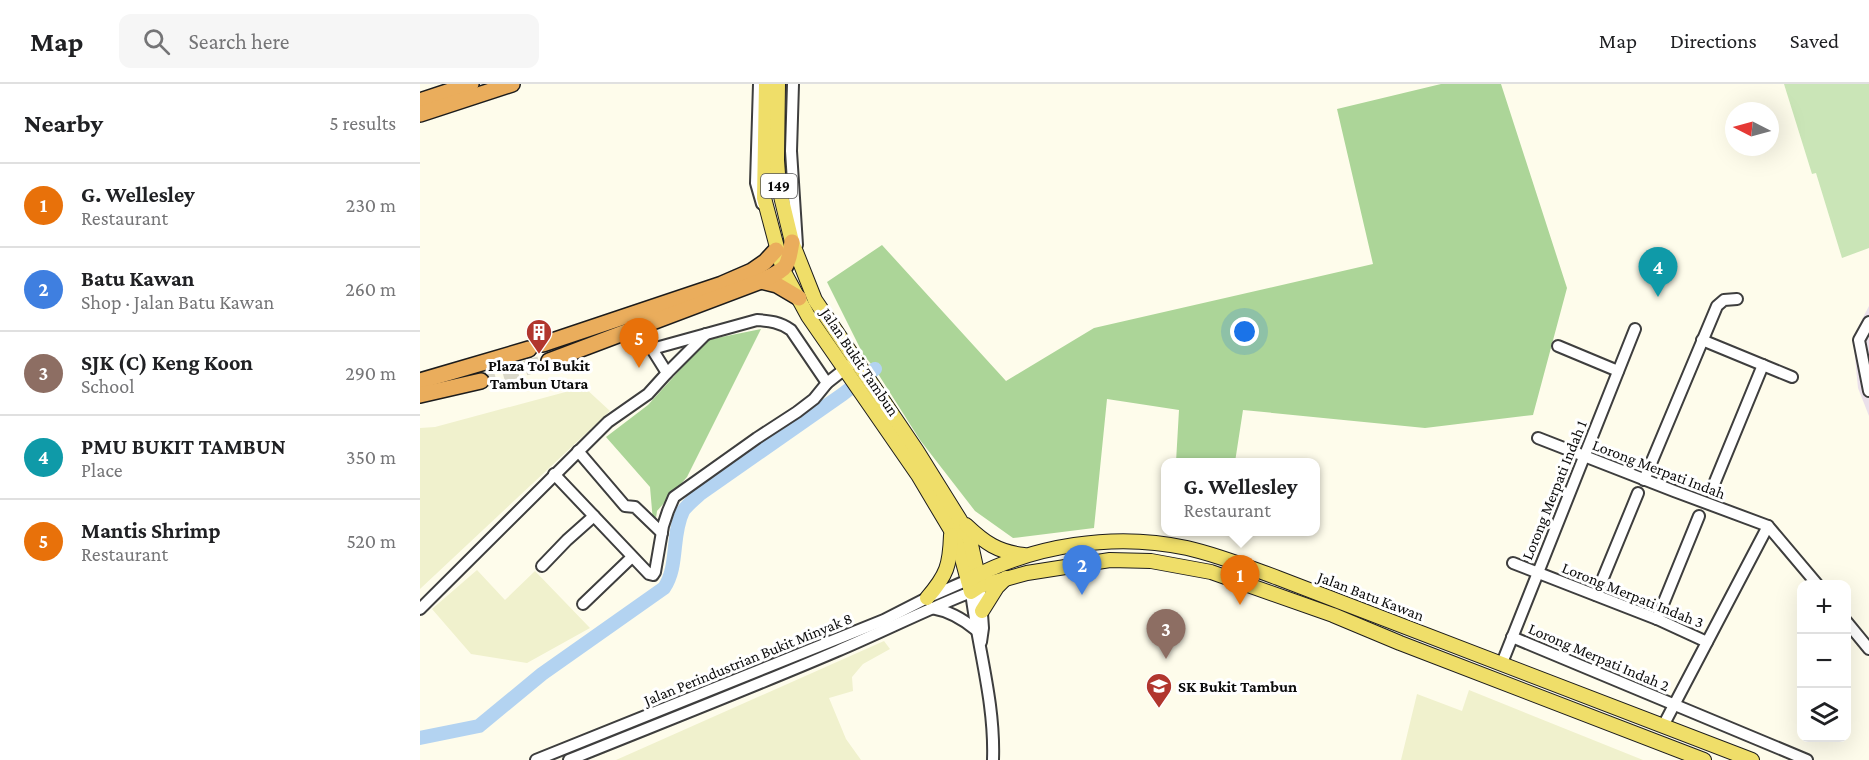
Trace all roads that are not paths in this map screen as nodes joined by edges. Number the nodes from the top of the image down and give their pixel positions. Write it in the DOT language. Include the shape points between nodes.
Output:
graph roads {
  1 [pos="471,84"];
  2 [pos="512,84"];
  3 [pos="759,84"];
  4 [pos="766,84"];
  5 [pos="778,84"];
  6 [pos="793,84"];
  7 [pos="420,101"];
  8 [pos="420,116"];
  9 [pos="771,130"];
  10 [pos="769,221"];
  11 [pos="795,249"];
  12 [pos="777,250"];
  13 [pos="783,270"];
  14 [pos="761,281"];
  15 [pos="799,298"];
  16 [pos="1737,299"];
  17 [pos="1869,322"];
  18 [pos="1635,329"];
  19 [pos="706,334"];
  20 [pos="1702,340"];
  21 [pos="1558,346"];
  22 [pos="549,361"];
  23 [pos="1763,366"];
  24 [pos="852,368"];
  25 [pos="1618,371"];
  26 [pos="667,373"];
  27 [pos="1792,377"];
  28 [pos="420,381"];
  29 [pos="481,381"];
  30 [pos="827,383"];
  31 [pos="867,390"];
  32 [pos="1869,391"];
  33 [pos="420,395"];
  34 [pos="1538,438"];
  35 [pos="578,451"];
  36 [pos="1584,456"];
  37 [pos="554,474"];
  38 [pos="1644,480"];
  39 [pos="1712,489"];
  40 [pos="1638,493"];
  41 [pos="594,516"];
  42 [pos="1699,516"];
  43 [pos="960,520"];
  44 [pos="1768,526"];
  45 [pos="952,532"];
  46 [pos="662,533"];
  47 [pos="632,556"];
  48 [pos="1029,556"];
  49 [pos="1513,563"];
  50 [pos="542,566"];
  51 [pos="1538,573"];
  52 [pos="1006,578"];
  53 [pos="1813,580"];
  54 [pos="974,583"];
  55 [pos="1596,595"];
  56 [pos="929,603"];
  57 [pos="583,604"];
  58 [pos="420,609"];
  59 [pos="982,611"];
  60 [pos="1657,619"];
  61 [pos="1851,627"];
  62 [pos="976,630"];
  63 [pos="1512,637"];
  64 [pos="1707,642"];
  65 [pos="980,645"];
  66 [pos="1869,649"];
  67 [pos="1502,663"];
  68 [pos="1674,705"];
  69 [pos="1663,726"];
  70 [pos="536,760"];
  71 [pos="569,760"];
  72 [pos="993,760"];
  73 [pos="1704,760"];
  74 [pos="1752,760"];
  75 [pos="1807,760"];
  1 -- 7 [label="highway"];
  2 -- 8 [label="highway"];
  3 -- 10 [label="street" via="756,188"];
  4 -- 9 [label="main road, Jalan Bukit Tambun / 149"];
  5 -- 9 [label="main road, Jalan Bukit Tambun / 149"];
  6 -- 11 [label="street"];
  9 -- 10 [label="main road, Jalan Bukit Tambun / 149" via="763,189"];
  9 -- 11 [label="main road, Jalan Bukit Tambun / 149" via="779,188"];
  10 -- 12 [label="main road, Jalan Bukit Tambun / 149"];
  11 -- 13 [label="highway"];
  11 -- 24 [label="main road, Jalan Bukit Tambun" via="815,300"];
  12 -- 13 [label="main road, Jalan Bukit Tambun / 149"];
  12 -- 28 [label="highway" via="752,271 722,284"];
  13 -- 14 [label="highway"];
  13 -- 15 [label="main road, Jalan Bukit Tambun"];
  14 -- 15 [label="highway"];
  14 -- 22 [label="highway"];
  15 -- 24 [label="main road, Jalan Bukit Tambun" via="808,316"];
  16 -- 20 [label="street" via="1724,300 1717,306"];
  17 -- 32 [label="street" via="1859,340"];
  18 -- 25 [label="street, Lorong Merpati Indah 1"];
  19 -- 26 [label="street"];
  19 -- 26 [label="street" via="652,350"];
  19 -- 30 [label="street" via="757,320 783,324"];
  20 -- 23 [label="street"];
  20 -- 38 [label="street"];
  21 -- 25 [label="street"];
  23 -- 27 [label="street"];
  23 -- 39 [label="street"];
  24 -- 30 [label="street"];
  24 -- 31 [label="main road, Jalan Bukit Tambun"];
  25 -- 36 [label="street, Lorong Merpati Indah 1"];
  26 -- 35 [label="street" via="648,394 608,422"];
  29 -- 33 [label="highway"];
  30 -- 46 [label="street" via="814,399 674,497"];
  31 -- 43 [label="main road, Jalan Bukit Tambun" via="917,450"];
  31 -- 45 [label="main road, Jalan Bukit Tambun"];
  34 -- 36 [label="street, Lorong Merpati Indah"];
  35 -- 37 [label="street"];
  35 -- 46 [label="street" via="625,506 636,507"];
  36 -- 38 [label="street, Lorong Merpati Indah"];
  36 -- 51 [label="street, Lorong Merpati Indah 1"];
  37 -- 41 [label="street"];
  37 -- 58 [label="street"];
  38 -- 44 [label="street, Lorong Merpati Indah"];
  40 -- 55 [label="street"];
  41 -- 47 [label="street"];
  41 -- 50 [label="street"];
  42 -- 60 [label="street"];
  43 -- 48 [label="main road" via="997,549"];
  43 -- 54 [label="main road, Jalan Bukit Tambun" via="970,540"];
  44 -- 53 [label="street"];
  44 -- 64 [label="street"];
  45 -- 54 [label="main road, Jalan Bukit Tambun"];
  45 -- 56 [label="main road" via="947,571"];
  46 -- 47 [label="street" via="653,575"];
  47 -- 57 [label="street"];
  48 -- 54 [label="main road, Jalan Batu Kawan" via="1003,564"];
  48 -- 67 [label="main road, Jalan Batu Kawan" via="1096,542 1184,547 1213,554"];
  49 -- 51 [label="street, Lorong Merpati Indah 3"];
  51 -- 55 [label="street, Lorong Merpati Indah 3"];
  51 -- 63 [label="street, Lorong Merpati Indah 1"];
  52 -- 54 [label="main road, Jalan Batu Kawan"];
  52 -- 59 [label="main road"];
  52 -- 73 [label="main road, Jalan Batu Kawan" via="1117,560 1151,561 1211,572 1333,615"];
  54 -- 56 [label="street, Jalan Perindustrian Bukit Minyak 8"];
  54 -- 59 [label="street, Jalan Bukit Tambun"];
  54 -- 62 [label="street, Jalan Bukit Tambun"];
  55 -- 60 [label="street, Lorong Merpati Indah 3"];
  56 -- 62 [label="street" via="963,619"];
  56 -- 70 [label="street, Jalan Perindustrian Bukit Minyak 8"];
  56 -- 71 [label="street, Jalan Perindustrian Bukit Minyak 8" via="888,630"];
  59 -- 65 [label="street, Jalan Bukit Tambun"];
  60 -- 64 [label="street, Lorong Merpati Indah 3"];
  61 -- 66 [label="street"];
  62 -- 65 [label="street, Jalan Bukit Tambun"];
  63 -- 67 [label="street, Lorong Merpati Indah 1"];
  63 -- 68 [label="street, Lorong Merpati Indah 2"];
  64 -- 68 [label="street"];
  65 -- 72 [label="street, Jalan Bukit Tambun" via="988,685"];
  67 -- 69 [label="main road, Jalan Batu Kawan"];
  68 -- 69 [label="street"];
  68 -- 75 [label="street, Lorong Merpati Indah 2"];
  69 -- 74 [label="main road, Jalan Batu Kawan"];
}
